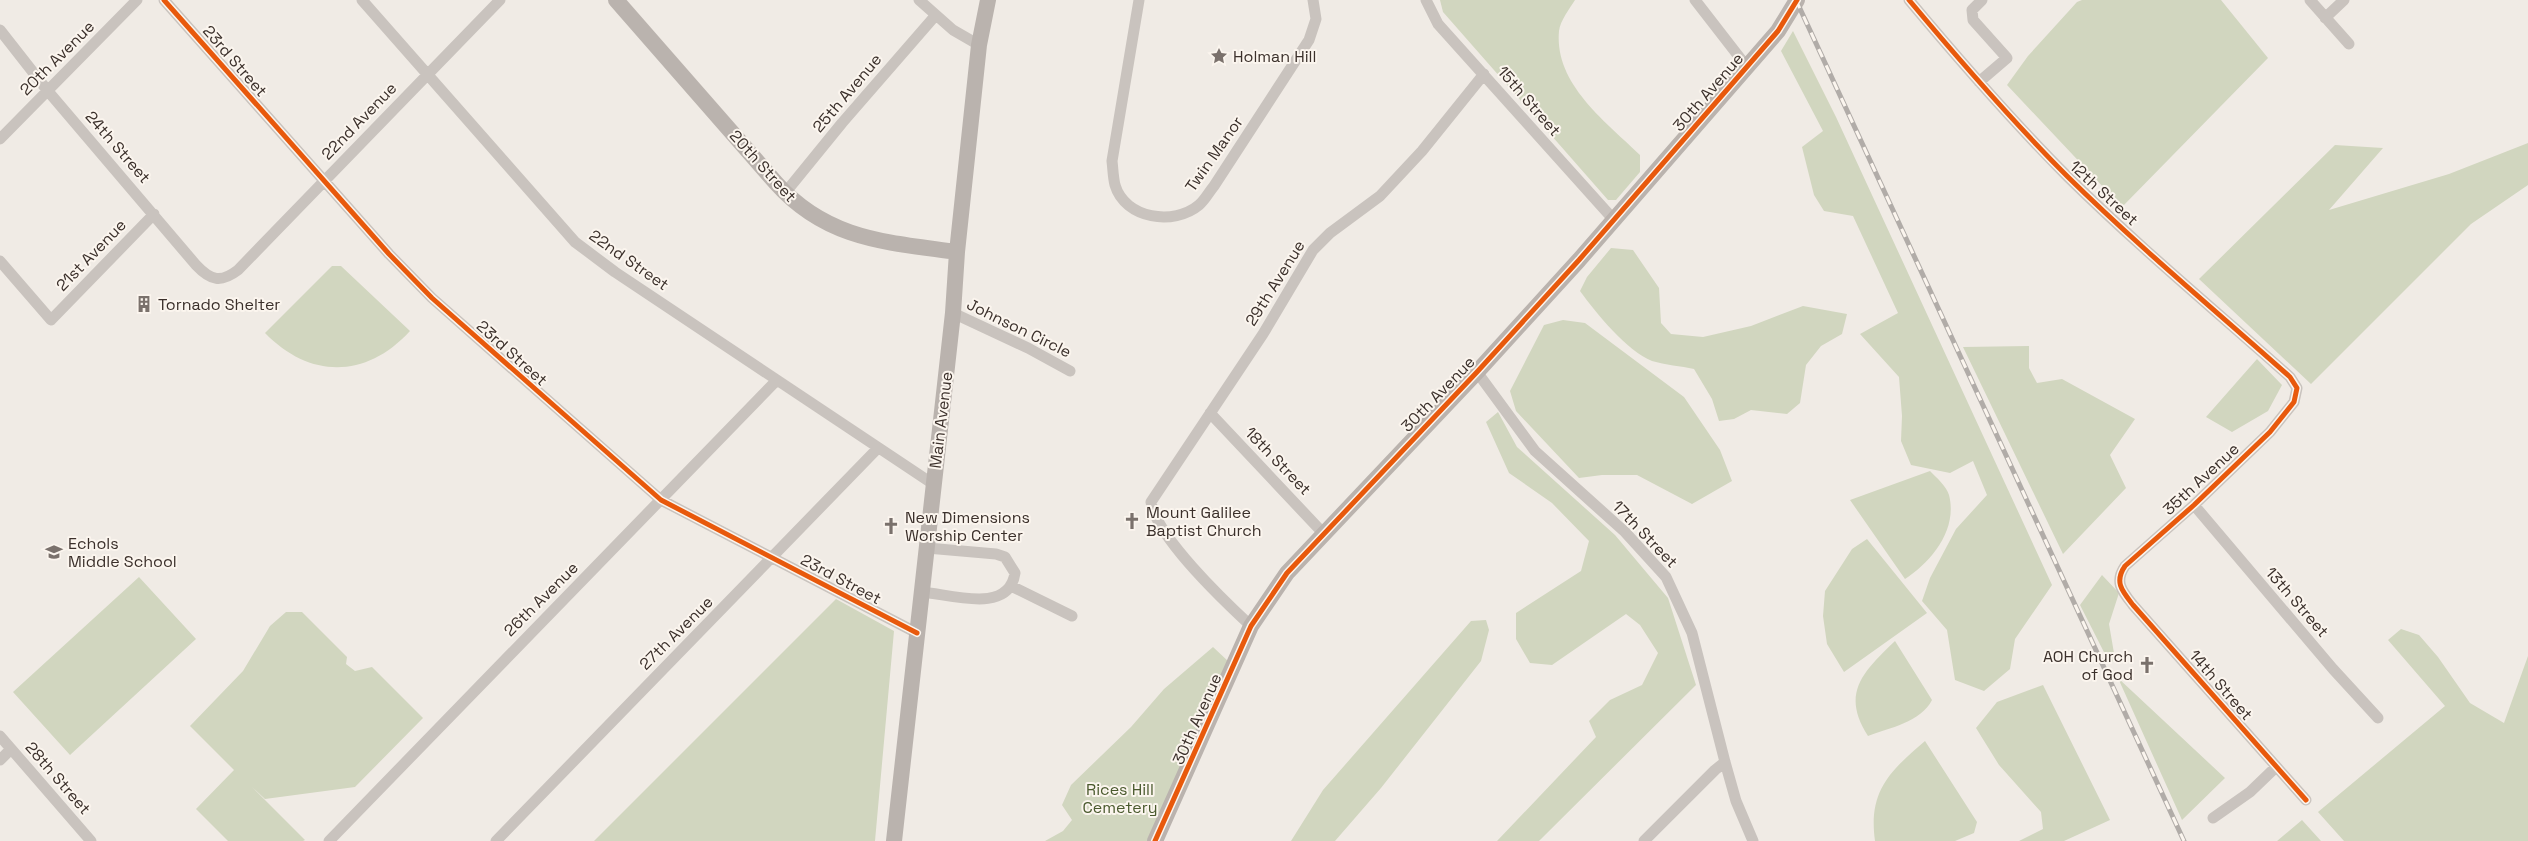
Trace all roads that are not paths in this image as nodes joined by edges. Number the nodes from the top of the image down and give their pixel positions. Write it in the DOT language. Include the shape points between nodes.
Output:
graph roads {
  1 [pos="137,0"];
  2 [pos="164,0"];
  3 [pos="362,0"];
  4 [pos="500,0"];
  5 [pos="616,0"];
  6 [pos="920,0"];
  7 [pos="988,0"];
  8 [pos="1139,0"];
  9 [pos="1313,0"];
  10 [pos="1426,0"];
  11 [pos="1695,0"];
  12 [pos="1796,0"];
  13 [pos="1909,0"];
  14 [pos="1982,0"];
  15 [pos="2310,0"];
  16 [pos="2344,0"];
  17 [pos="935,16"];
  18 [pos="2325,18"];
  19 [pos="0,30"];
  20 [pos="2349,44"];
  21 [pos="979,45"];
  22 [pos="1747,67"];
  23 [pos="427,74"];
  24 [pos="1484,74"];
  25 [pos="1979,82"];
  26 [pos="48,90"];
  27 [pos="0,139"];
  28 [pos="324,181"];
  29 [pos="785,193"];
  30 [pos="154,214"];
  31 [pos="1614,220"];
  32 [pos="957,252"];
  33 [pos="0,261"];
  34 [pos="216,279"];
  35 [pos="953,313"];
  36 [pos="1070,371"];
  37 [pos="1477,372"];
  38 [pos="777,380"];
  39 [pos="2298,388"];
  40 [pos="1210,413"];
  41 [pos="878,448"];
  42 [pos="933,484"];
  43 [pos="661,500"];
  44 [pos="2194,505"];
  45 [pos="1323,533"];
  46 [pos="926,548"];
  47 [pos="774,557"];
  48 [pos="2119,585"];
  49 [pos="1010,586"];
  50 [pos="921,592"];
  51 [pos="1072,616"];
  52 [pos="1251,626"];
  53 [pos="917,633"];
  54 [pos="2378,718"];
  55 [pos="0,736"];
  56 [pos="11,748"];
  57 [pos="0,760"];
  58 [pos="1725,762"];
  59 [pos="2276,767"];
  60 [pos="2306,800"];
  61 [pos="2213,818"];
  62 [pos="334,839"];
  63 [pos="92,841"];
  64 [pos="496,841"];
  65 [pos="894,841"];
  66 [pos="1155,841"];
  67 [pos="1644,841"];
  68 [pos="1753,841"];
  1 -- 26 [label="street, 20th Avenue"];
  2 -- 28 [label="street, 23rd Street"];
  3 -- 23 [label="street, 22nd Street"];
  4 -- 23 [label="street, 22nd Avenue"];
  5 -- 29 [label="street, 20th Street"];
  6 -- 17 [label="street"];
  7 -- 21 [label="street, Main Avenue"];
  8 -- 9 [label="street, Twin Manor" via="1112,161 1115,186 1129,206 1151,217 1176,217 1199,205 1214,186 1309,40 1316,19"];
  10 -- 24 [label="street, 15th Street" via="1438,24"];
  11 -- 22 [label="street"];
  12 -- 22 [label="street, 30th Avenue" via="1778,31"];
  13 -- 25 [label="street, 12th Street"];
  14 -- 25 [label="street" via="1972,10 1973,20 2007,58"];
  15 -- 18 [label="street"];
  16 -- 18 [label="street"];
  17 -- 21 [label="street"];
  17 -- 29 [label="street, 25th Avenue"];
  18 -- 20 [label="street"];
  19 -- 26 [label="street, 24th Street"];
  21 -- 32 [label="street, Main Avenue"];
  22 -- 31 [label="street, 30th Avenue"];
  23 -- 28 [label="street, 22nd Avenue"];
  23 -- 38 [label="street, 22nd Street" via="575,242"];
  24 -- 31 [label="street, 15th Street"];
  24 -- 40 [label="street, 29th Avenue" via="1422,151 1380,196 1330,233 1313,250 1263,334"];
  25 -- 39 [label="street, 12th Street" via="2080,189 2290,377"];
  26 -- 27 [label="street, 20th Avenue"];
  26 -- 30 [label="street, 24th Street"];
  28 -- 34 [label="street, 22nd Avenue" via="238,270 228,277"];
  28 -- 43 [label="street, 23rd Street" via="432,298"];
  29 -- 32 [label="street, 20th Street" via="821,221 855,234"];
  30 -- 33 [label="street, 21st Avenue" via="51,320"];
  30 -- 34 [label="street, 24th Street" via="204,274"];
  31 -- 37 [label="street, 30th Avenue"];
  32 -- 35 [label="street, Main Avenue"];
  35 -- 36 [label="street, Johnson Circle"];
  35 -- 42 [label="street, Main Avenue"];
  37 -- 45 [label="street, 30th Avenue"];
  37 -- 58 [label="street, 17th Street" via="1536,452 1625,532 1666,577 1692,633"];
  38 -- 41 [label="street, 22nd Street"];
  38 -- 43 [label="street, 26th Avenue"];
  39 -- 44 [label="street, 35th Avenue" via="2294,402 2270,432"];
  40 -- 45 [label="street, 18th Street"];
  40 -- 52 [label="street, 29th Avenue" via="1156,491 1151,502 1152,514 1203,577"];
  41 -- 42 [label="street, 22nd Street"];
  41 -- 47 [label="street, 27th Avenue"];
  42 -- 46 [label="street, Main Avenue"];
  43 -- 47 [label="street, 23rd Street"];
  43 -- 62 [label="street, 26th Avenue"];
  44 -- 48 [label="street, 35th Avenue" via="2125,566 2119,574"];
  44 -- 54 [label="street, 13th Street"];
  45 -- 52 [label="street, 30th Avenue" via="1287,573"];
  46 -- 49 [label="street" via="1005,557 1015,573"];
  46 -- 50 [label="street, Main Avenue"];
  47 -- 53 [label="street, 23rd Street"];
  47 -- 64 [label="street, 27th Avenue"];
  48 -- 59 [label="street, 14th Street"];
  49 -- 50 [label="street" via="998,597 986,600"];
  49 -- 51 [label="street"];
  50 -- 53 [label="street, Main Avenue"];
  52 -- 66 [label="street, 30th Avenue"];
  53 -- 65 [label="street, Main Avenue"];
  55 -- 56 [label="street, 28th Street"];
  56 -- 57 [label="street"];
  56 -- 63 [label="street, 28th Street"];
  58 -- 67 [label="street"];
  58 -- 68 [label="street, 17th Street" via="1736,801"];
  59 -- 60 [label="street, 14th Street"];
  59 -- 61 [label="street" via="2250,792"];
}
